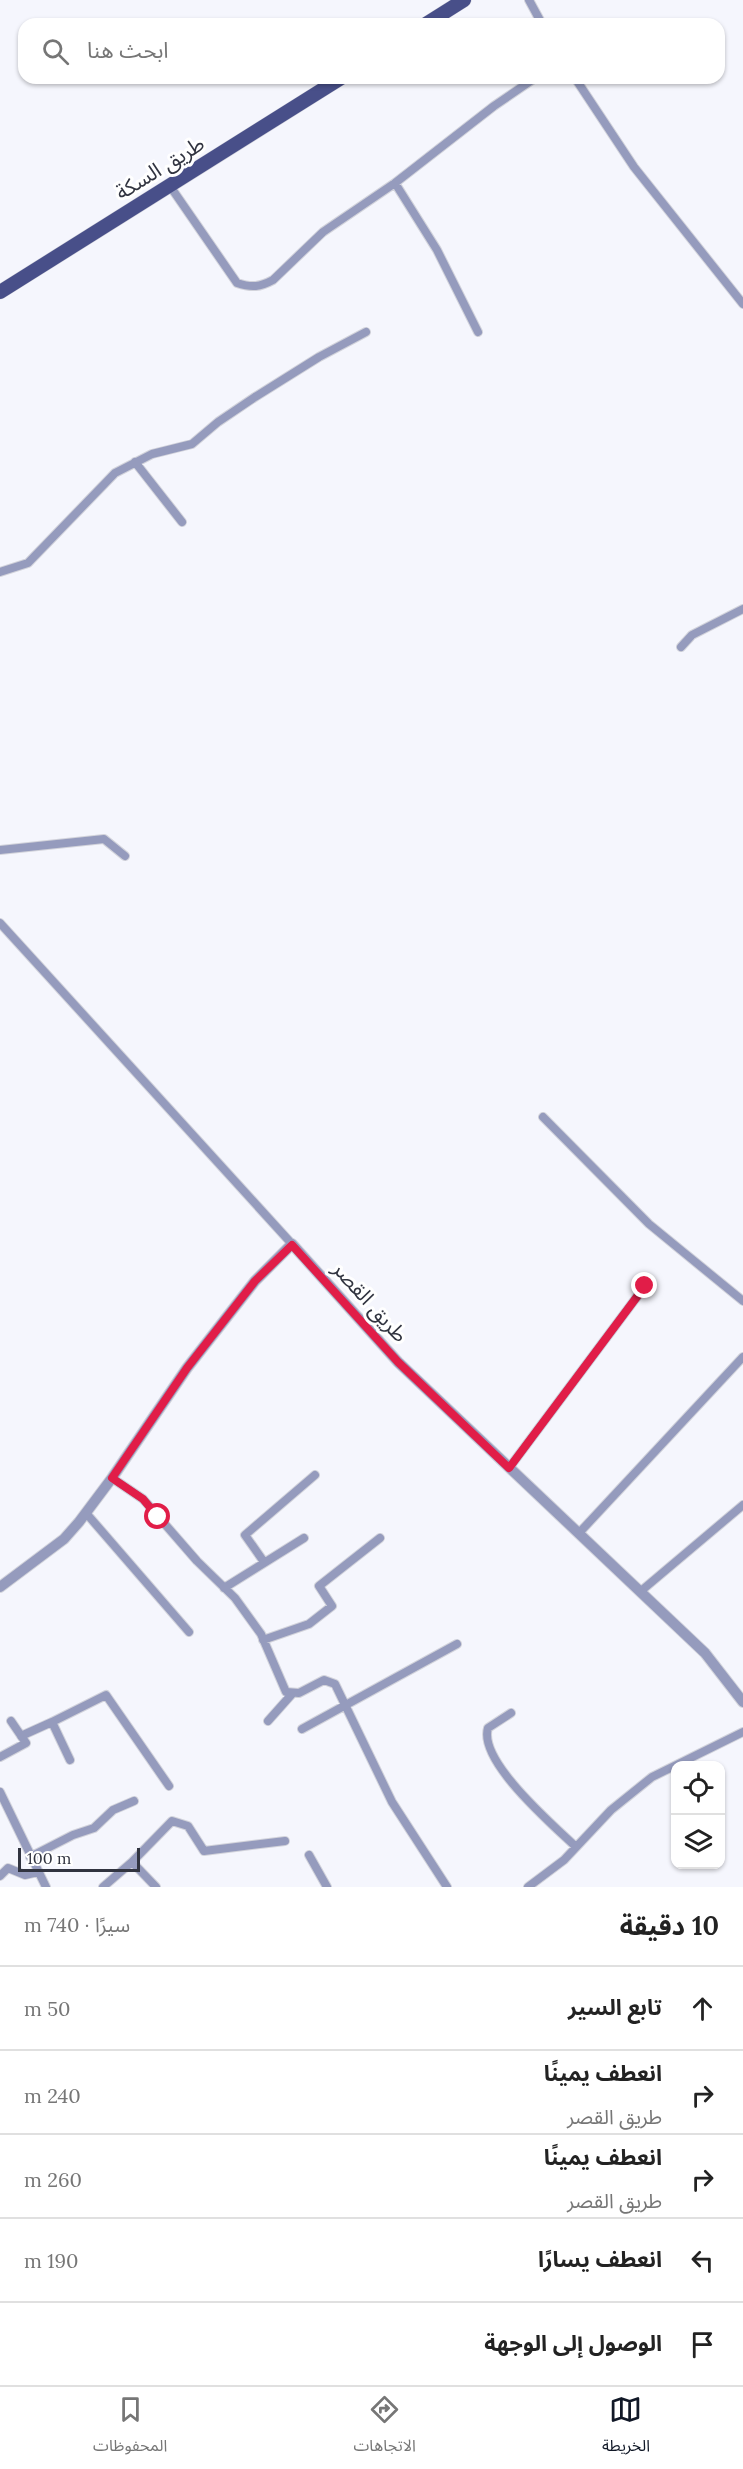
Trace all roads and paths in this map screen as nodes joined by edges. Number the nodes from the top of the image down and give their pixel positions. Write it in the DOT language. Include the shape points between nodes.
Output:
graph roads {
  1 [pos="464,0"];
  2 [pos="529,0"];
  3 [pos="436,18"];
  4 [pos="539,18"];
  5 [pos="332,84"];
  6 [pos="526,84"];
  7 [pos="579,84"];
  8 [pos="395,183"];
  9 [pos="170,186"];
  10 [pos="0,292"];
  11 [pos="743,304"];
  12 [pos="366,332"];
  13 [pos="478,332"];
  14 [pos="135,462"];
  15 [pos="182,522"];
  16 [pos="0,572"];
  17 [pos="743,609"];
  18 [pos="681,647"];
  19 [pos="0,850"];
  20 [pos="125,856"];
  21 [pos="0,923"];
  22 [pos="543,1117"];
  23 [pos="292,1245"];
  24 [pos="645,1286"];
  25 [pos="743,1301"];
  26 [pos="743,1357"];
  27 [pos="509,1468"];
  28 [pos="315,1475"];
  29 [pos="112,1478"];
  30 [pos="743,1505"];
  31 [pos="86,1513"];
  32 [pos="579,1533"];
  33 [pos="304,1538"];
  34 [pos="380,1538"];
  35 [pos="264,1562"];
  36 [pos="0,1587"];
  37 [pos="224,1588"];
  38 [pos="641,1592"];
  39 [pos="189,1632"];
  40 [pos="263,1640"];
  41 [pos="458,1644"];
  42 [pos="292,1694"];
  43 [pos="743,1702"];
  44 [pos="345,1705"];
  45 [pos="511,1713"];
  46 [pos="11,1721"];
  47 [pos="268,1721"];
  48 [pos="52,1722"];
  49 [pos="302,1729"];
  50 [pos="743,1732"];
  51 [pos="21,1736"];
  52 [pos="0,1757"];
  53 [pos="70,1760"];
  54 [pos="169,1786"];
  55 [pos="0,1792"];
  56 [pos="134,1801"];
  57 [pos="285,1841"];
  58 [pos="576,1847"];
  59 [pos="309,1855"];
  60 [pos="30,1857"];
  61 [pos="132,1862"];
  62 [pos="38,1872"];
  63 [pos="0,1876"];
  64 [pos="45,1887"];
  65 [pos="103,1887"];
  66 [pos="156,1887"];
  67 [pos="327,1887"];
  68 [pos="447,1887"];
  69 [pos="528,1887"];
  1 -- 3 [label="main road"];
  2 -- 4 [label="street"];
  5 -- 9 [label="main road, طريق السكة"];
  6 -- 8 [label="street"];
  7 -- 11 [label="street" via="634,167"];
  8 -- 9 [label="street" via="323,232 273,280 250,287 237,284"];
  8 -- 13 [label="street" via="437,250"];
  9 -- 10 [label="main road, طريق السكة"];
  12 -- 14 [label="street" via="255,397 192,444"];
  14 -- 15 [label="street"];
  14 -- 16 [label="street" via="106,481 28,563"];
  17 -- 18 [label="street" via="692,634"];
  19 -- 20 [label="street" via="104,839"];
  21 -- 23 [label="street"];
  22 -- 25 [label="street" via="649,1224"];
  23 -- 27 [label="street, طريق القصر" via="398,1362"];
  23 -- 29 [label="street" via="255,1281 187,1368"];
  24 -- 27 [label="street"];
  26 -- 32 [label="street"];
  27 -- 32 [label="street, طريق القصر"];
  28 -- 35 [label="street" via="245,1535"];
  29 -- 31 [label="street"];
  29 -- 37 [label="street" via="143,1499"];
  30 -- 38 [label="street"];
  31 -- 36 [label="street" via="64,1539"];
  31 -- 39 [label="street"];
  32 -- 38 [label="street, طريق القصر"];
  33 -- 35 [label="street"];
  34 -- 40 [label="street" via="319,1586 332,1606 309,1624"];
  35 -- 37 [label="street"];
  37 -- 40 [label="street"];
  38 -- 43 [label="street, طريق القصر" via="705,1653"];
  40 -- 42 [label="street" via="286,1692"];
  41 -- 44 [label="street"];
  42 -- 44 [label="street" via="330,1680"];
  42 -- 47 [label="street"];
  44 -- 49 [label="street"];
  44 -- 68 [label="street" via="392,1802"];
  45 -- 58 [label="street" via="488,1728 485,1737 492,1753 523,1798"];
  46 -- 51 [label="street"];
  48 -- 51 [label="street"];
  48 -- 53 [label="street"];
  48 -- 54 [label="street" via="106,1695"];
  50 -- 58 [label="street" via="652,1777 611,1810"];
  51 -- 52 [label="street" via="26,1743"];
  55 -- 60 [label="street"];
  56 -- 60 [label="street" via="113,1810 94,1828"];
  57 -- 61 [label="street" via="204,1851 188,1826 172,1821"];
  58 -- 69 [label="street"];
  59 -- 67 [label="street"];
  60 -- 62 [label="street"];
  61 -- 65 [label="street"];
  61 -- 66 [label="street"];
  62 -- 63 [label="street" via="26,1875 8,1868"];
  62 -- 64 [label="street"];
}
